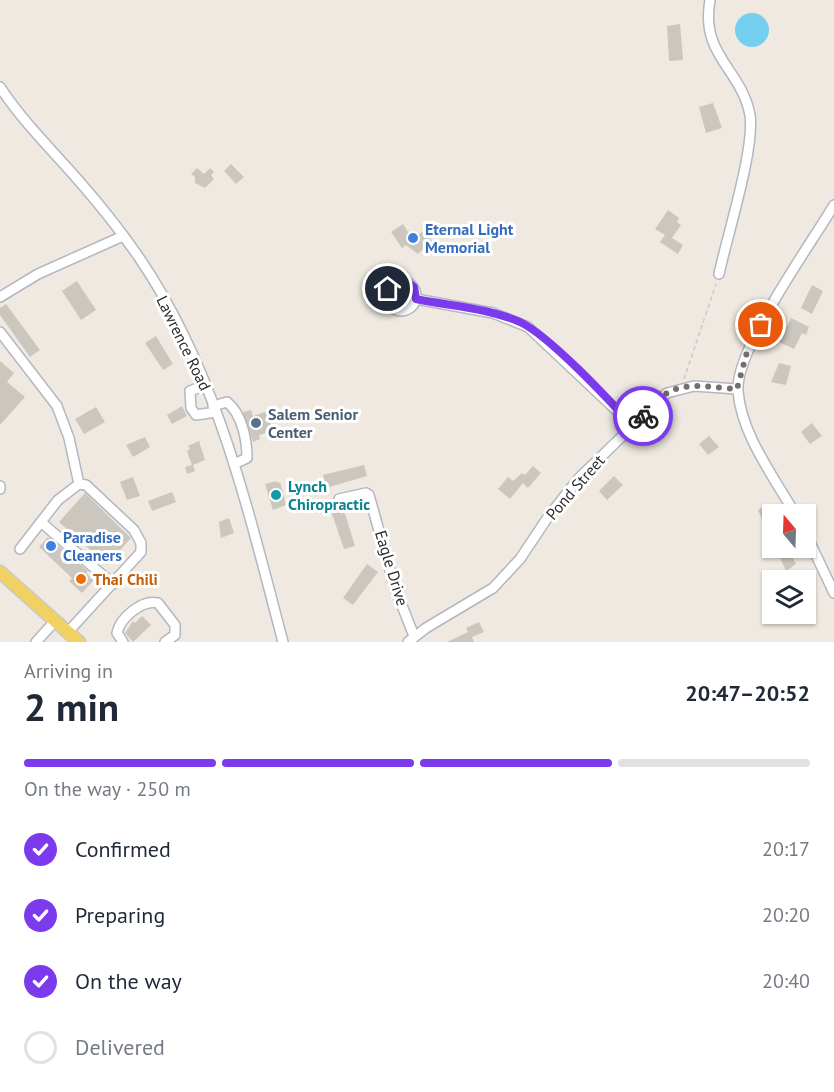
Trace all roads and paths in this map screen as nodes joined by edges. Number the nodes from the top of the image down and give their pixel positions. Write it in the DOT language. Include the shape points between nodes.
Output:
graph roads {
  1 [pos="710,0"];
  2 [pos="0,87"];
  3 [pos="834,205"];
  4 [pos="123,236"];
  5 [pos="719,274"];
  6 [pos="0,297"];
  7 [pos="416,299"];
  8 [pos="0,332"];
  9 [pos="205,385"];
  10 [pos="681,388"];
  11 [pos="737,389"];
  12 [pos="214,409"];
  13 [pos="633,426"];
  14 [pos="234,464"];
  15 [pos="79,484"];
  16 [pos="339,499"];
  17 [pos="790,504"];
  18 [pos="42,523"];
  19 [pos="20,549"];
  20 [pos="816,555"];
  21 [pos="0,572"];
  22 [pos="113,584"];
  23 [pos="834,594"];
  24 [pos="55,621"];
  25 [pos="68,632"];
  26 [pos="411,639"];
  27 [pos="36,642"];
  28 [pos="79,642"];
  29 [pos="123,642"];
  30 [pos="165,642"];
  31 [pos="283,642"];
  1 -- 5 [label="street" via="707,23 712,43 743,94 750,123"];
  2 -- 4 [label="street, Lawrence Road"];
  3 -- 11 [label="street" via="761,325 747,352"];
  4 -- 6 [label="street" via="38,274"];
  4 -- 9 [label="street, Lawrence Road" via="170,309"];
  5 -- 10 [label="path"];
  7 -- 13 [label="street" via="493,313 528,327"];
  8 -- 15 [label="street" via="57,406"];
  9 -- 12 [label="street, Lawrence Road"];
  9 -- 12 [label="street" via="190,391 191,408 196,415"];
  10 -- 11 [label="street"];
  10 -- 13 [label="street, Pond Street" via="667,393"];
  11 -- 17 [label="street" via="744,418"];
  12 -- 14 [label="street, Lawrence Road"];
  12 -- 14 [label="street" via="227,402 235,409 247,445 247,458"];
  13 -- 26 [label="street, Pond Street" via="566,493 507,574 485,594"];
  14 -- 31 [label="street, Lawrence Road"];
  15 -- 18 [label="street" via="58,500"];
  15 -- 22 [label="street" via="86,485 134,530 141,543 141,552"];
  16 -- 26 [label="street, Eagle Drive" via="369,495"];
  18 -- 19 [label="street"];
  18 -- 22 [label="street"];
  20 -- 23 [label="street"];
  21 -- 24 [label="main road"];
  22 -- 25 [label="street"];
  24 -- 25 [label="main road"];
  24 -- 27 [label="street"];
  25 -- 28 [label="main road"];
  29 -- 30 [label="street" via="117,633 120,624 140,607 154,602 175,625 175,634"];
}
